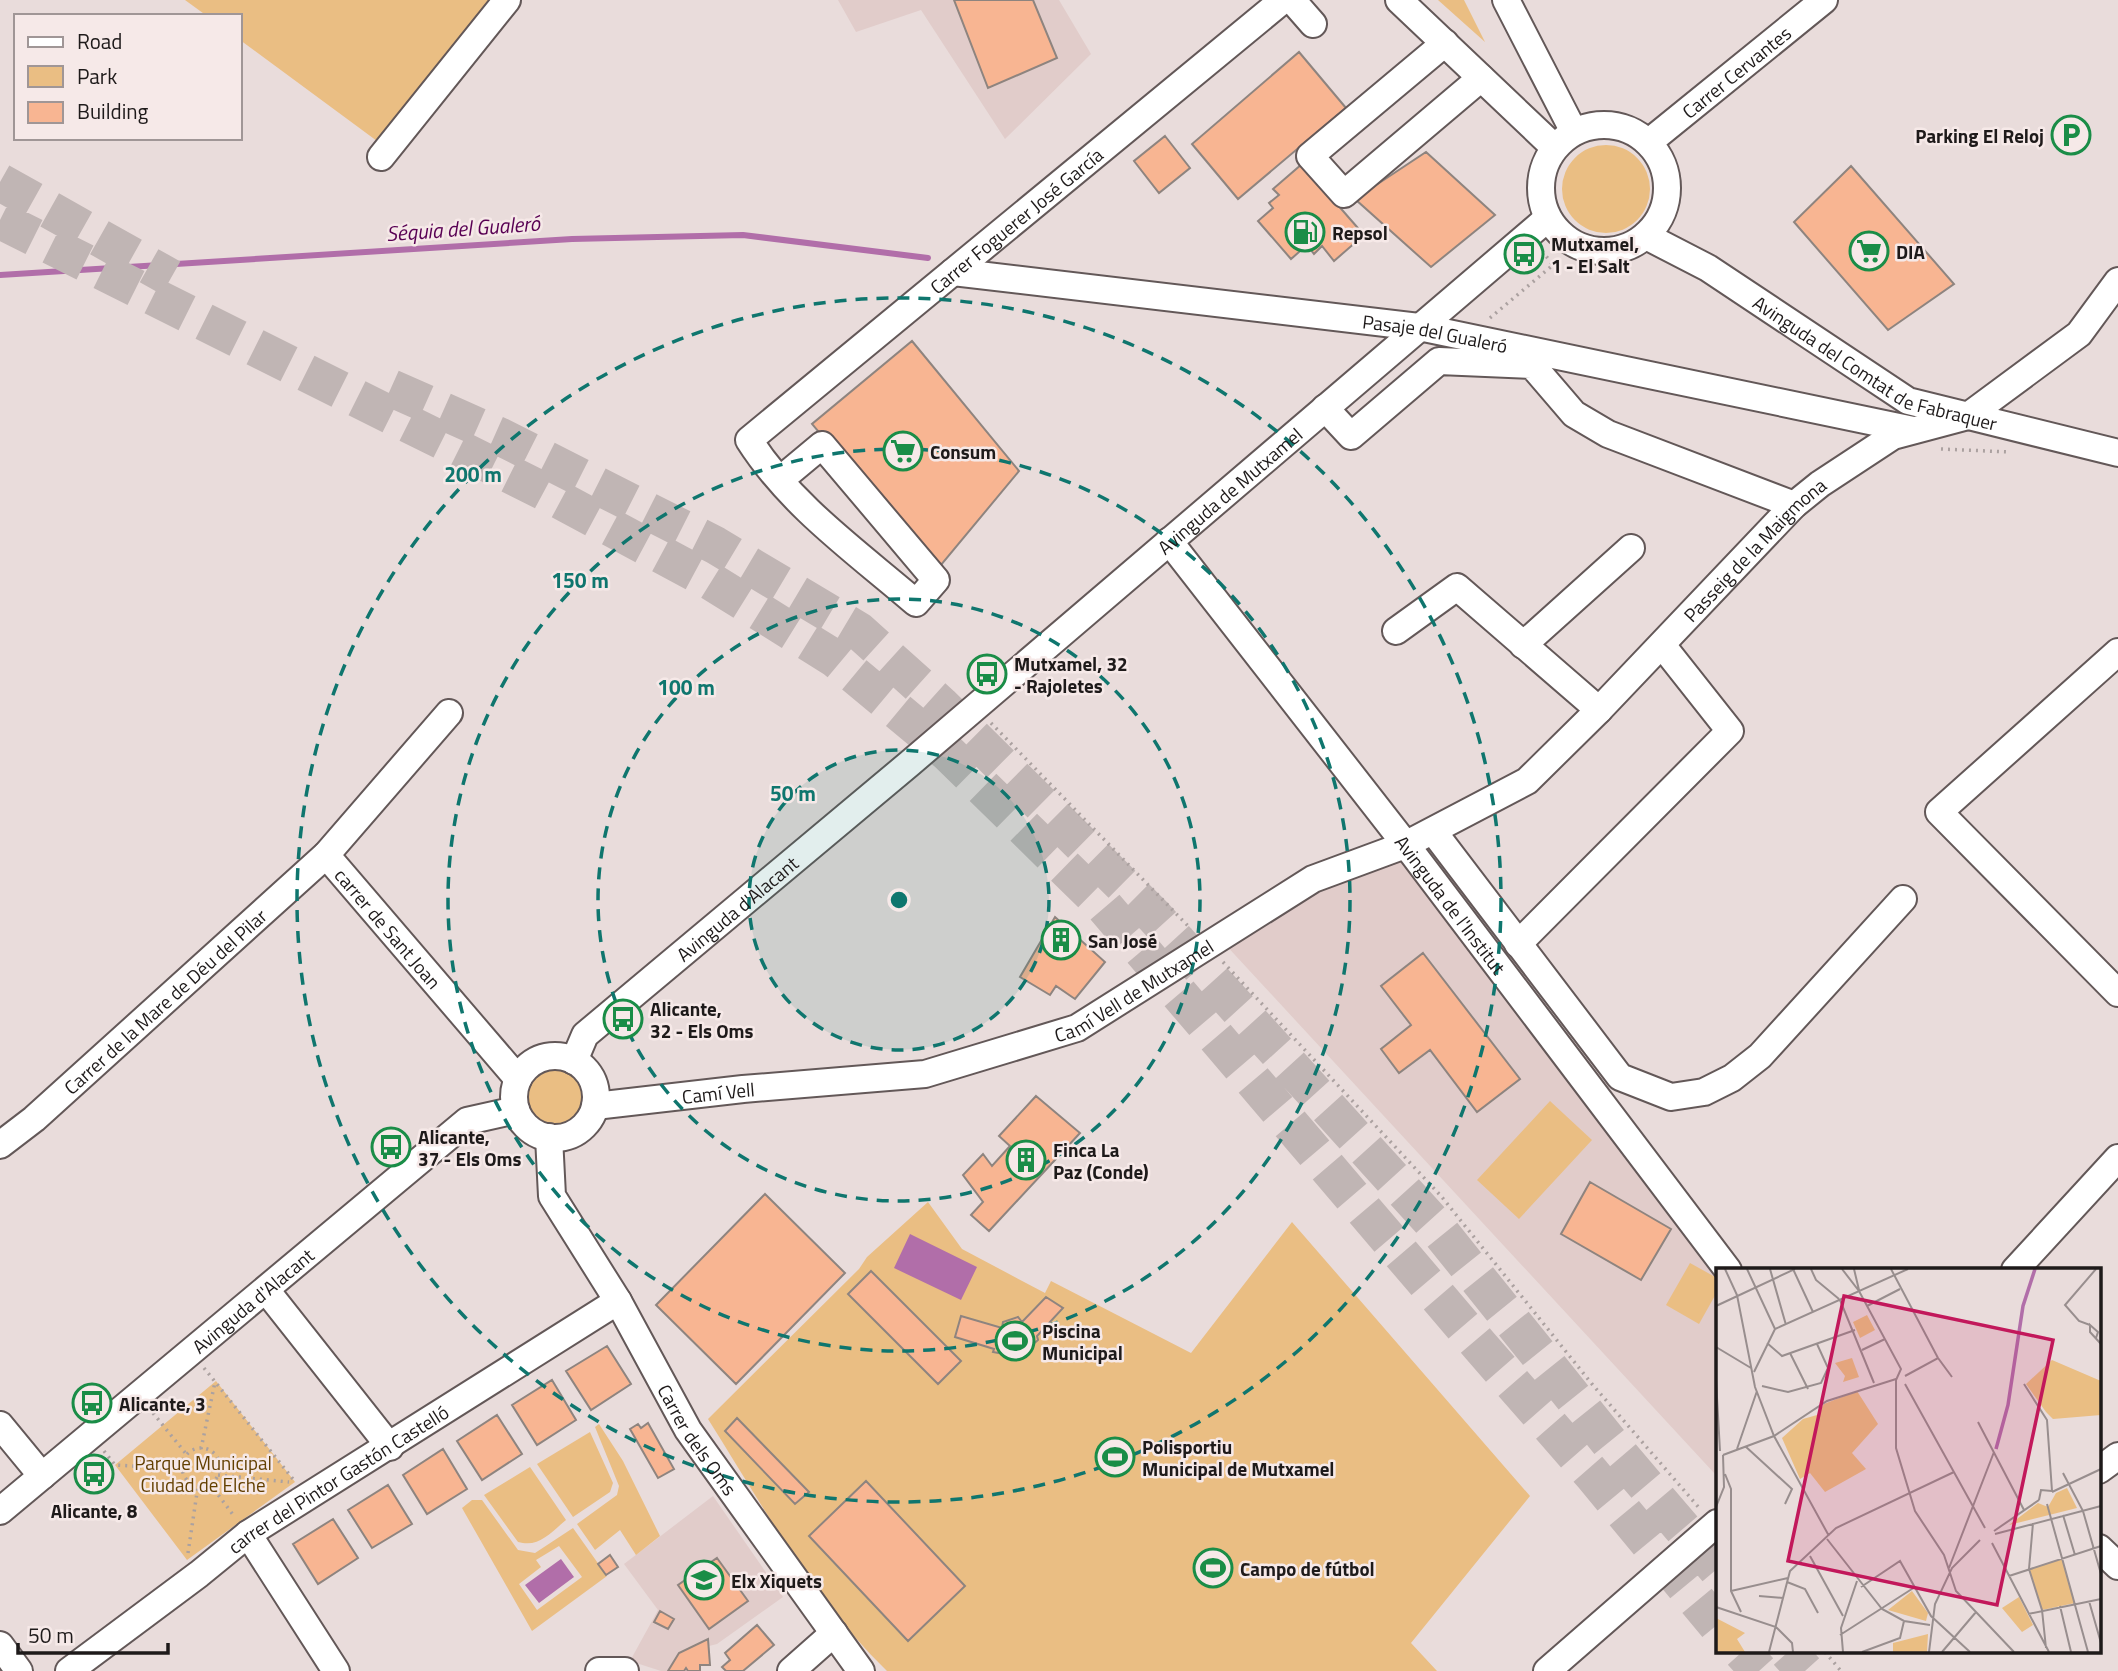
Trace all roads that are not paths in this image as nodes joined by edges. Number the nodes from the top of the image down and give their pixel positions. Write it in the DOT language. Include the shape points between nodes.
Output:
graph roads {
  1 [pos="507,0"];
  2 [pos="1283,0"];
  3 [pos="1292,0"];
  4 [pos="1399,0"];
  5 [pos="1506,0"];
  6 [pos="1824,0"];
  7 [pos="1314,24"];
  8 [pos="1445,43"];
  9 [pos="1481,78"];
  10 [pos="1564,140"];
  11 [pos="1649,142"];
  12 [pos="381,157"];
  13 [pos="1548,218"];
  14 [pos="1648,237"];
  15 [pos="953,272"];
  16 [pos="2118,281"];
  17 [pos="1419,327"];
  18 [pos="1325,408"];
  19 [pos="1968,416"];
  20 [pos="1913,430"];
  21 [pos="2118,453"];
  22 [pos="780,480"];
  23 [pos="1794,505"];
  24 [pos="1169,541"];
  25 [pos="1631,548"];
  26 [pos="1396,631"];
  27 [pos="1523,645"];
  28 [pos="1662,645"];
  29 [pos="2117,655"];
  30 [pos="1599,710"];
  31 [pos="449,713"];
  32 [pos="909,764"];
  33 [pos="1433,831"];
  34 [pos="1405,845"];
  35 [pos="326,855"];
  36 [pos="1903,899"];
  37 [pos="1518,944"];
  38 [pos="2118,993"];
  39 [pos="574,1061"];
  40 [pos="517,1079"];
  41 [pos="841,1082"];
  42 [pos="595,1106"];
  43 [pos="516,1110"];
  44 [pos="549,1138"];
  45 [pos="0,1145"];
  46 [pos="2118,1158"];
  47 [pos="1726,1268"];
  48 [pos="2017,1268"];
  49 [pos="266,1290"];
  50 [pos="618,1301"];
  51 [pos="0,1425"];
  52 [pos="390,1447"];
  53 [pos="2118,1456"];
  54 [pos="2100,1469"];
  55 [pos="42,1476"];
  56 [pos="0,1511"];
  57 [pos="1716,1524"];
  58 [pos="244,1528"];
  59 [pos="2100,1549"];
  60 [pos="2118,1566"];
  61 [pos="834,1633"];
  62 [pos="0,1645"];
  63 [pos="19,1671"];
  64 [pos="69,1671"];
  65 [pos="336,1671"];
  66 [pos="599,1671"];
  67 [pos="625,1671"];
  68 [pos="791,1671"];
  69 [pos="861,1671"];
  70 [pos="1548,1671"];
  1 -- 12 [label="street"];
  2 -- 15 [label="street, Carrer Foguerer José García"];
  3 -- 7 [label="street"];
  4 -- 8 [label="street"];
  5 -- 10 [label="street"];
  6 -- 11 [label="street, Carrer Cervantes"];
  8 -- 9 [label="street"];
  8 -- 9 [label="street" via="1310,156 1344,194"];
  9 -- 10 [label="street"];
  10 -- 11 [label="street" via="1596,125 1618,126"];
  10 -- 13 [label="street" via="1542,172"];
  11 -- 14 [label="street" via="1666,170 1668,201"];
  13 -- 14 [label="street" via="1566,239 1597,253 1622,251"];
  13 -- 17 [label="street, Avinguda de Mutxamel"];
  14 -- 19 [label="street, Avinguda del Comtat de Fabraquer" via="1707,268 1908,401"];
  15 -- 17 [label="street, Pasaje del Gualeró"];
  15 -- 22 [label="street, Carrer Foguerer José García" via="749,440"];
  16 -- 19 [label="street, Passeig de la Maigmona" via="2079,334"];
  17 -- 18 [label="street, Avinguda de Mutxamel"];
  17 -- 20 [label="street, Pasaje del Gualeró"];
  18 -- 23 [label="street" via="1351,436 1438,361 1532,365 1574,414 1608,435"];
  18 -- 24 [label="street, Avinguda de Mutxamel"];
  19 -- 20 [label="street, Passeig de la Maigmona"];
  19 -- 21 [label="street, Avinguda del Comtat de Fabraquer"];
  20 -- 23 [label="street, Passeig de la Maigmona" via="1893,436"];
  22 -- 22 [label="street" via="916,603 936,580 822,445"];
  23 -- 28 [label="street, Passeig de la Maigmona"];
  24 -- 32 [label="street, Avinguda de Mutxamel"];
  24 -- 34 [label="street, Avinguda de l'Institut"];
  25 -- 27 [label="street"];
  26 -- 27 [label="street" via="1457,587"];
  27 -- 30 [label="street"];
  28 -- 30 [label="street, Passeig de la Maigmona"];
  28 -- 37 [label="street" via="1730,731"];
  29 -- 38 [label="street" via="1939,812"];
  30 -- 33 [label="street, Passeig de la Maigmona" via="1527,781"];
  31 -- 35 [label="street, carrer de Sant Joan"];
  32 -- 39 [label="street, Avinguda d'Alacant" via="585,1035"];
  33 -- 34 [label="street, Passeig de la Maigmona"];
  33 -- 37 [label="street"];
  34 -- 41 [label="street, Camí Vell de Mutxamel" via="1313,879 1077,1028 925,1074"];
  34 -- 47 [label="street, Avinguda de l'Institut"];
  35 -- 40 [label="street, carrer de Sant Joan"];
  35 -- 45 [label="street, Carrer de la Mare de Déu del Pilar"];
  36 -- 37 [label="street" via="1760,1056 1704,1092 1671,1097 1620,1077"];
  39 -- 40 [label="street" via="563,1056 538,1059"];
  39 -- 42 [label="street" via="593,1080"];
  40 -- 43 [label="street"];
  41 -- 42 [label="street, Camí Vell"];
  42 -- 44 [label="street" via="591,1118 573,1134"];
  43 -- 44 [label="street" via="528,1128"];
  43 -- 49 [label="street, Avinguda d'Alacant" via="467,1121"];
  44 -- 50 [label="street, Carrer dels Oms" via="552,1196"];
  46 -- 48 [label="street"];
  49 -- 52 [label="street"];
  49 -- 55 [label="street, Avinguda d'Alacant"];
  50 -- 52 [label="street, carrer del Pintor Gastón Castelló"];
  50 -- 61 [label="street, Carrer dels Oms" via="688,1430"];
  51 -- 55 [label="street"];
  52 -- 58 [label="street, carrer del Pintor Gastón Castelló"];
  53 -- 54 [label="street"];
  55 -- 56 [label="street, Avinguda d'Alacant"];
  57 -- 70 [label="street"];
  58 -- 64 [label="street, carrer del Pintor Gastón Castelló" via="199,1574"];
  58 -- 65 [label="street"];
  59 -- 60 [label="street"];
  61 -- 68 [label="street"];
  61 -- 69 [label="street, Carrer dels Oms"];
  62 -- 63 [label="street"];
  66 -- 67 [label="street"];
}
